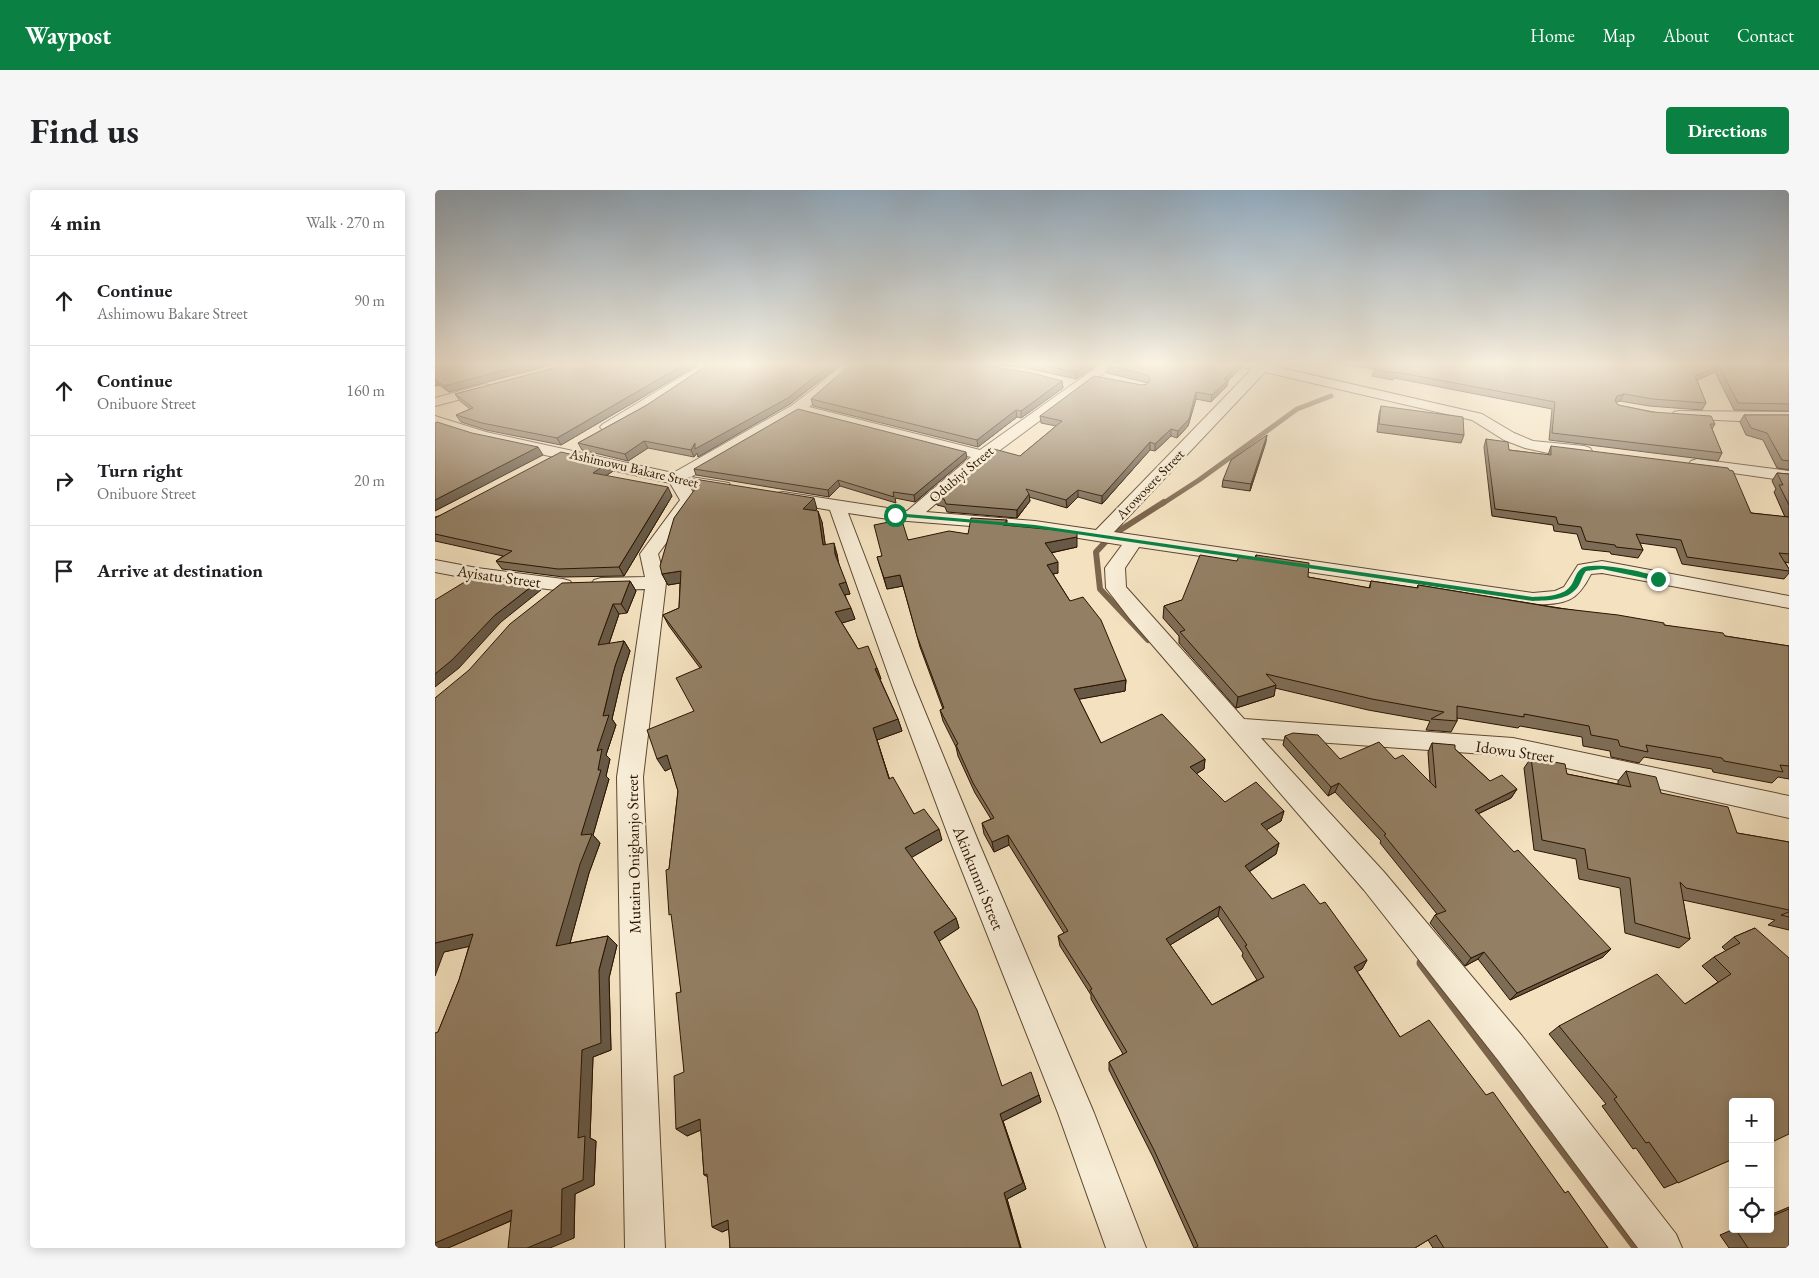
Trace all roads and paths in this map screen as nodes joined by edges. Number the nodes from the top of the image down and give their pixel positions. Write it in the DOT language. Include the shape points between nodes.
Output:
graph roads {
  1 [pos="632,413"];
  2 [pos="788,413"];
  3 [pos="818,413"];
  4 [pos="1040,413"];
  5 [pos="1211,413"];
  6 [pos="1462,413"];
  7 [pos="1661,414"];
  8 [pos="1789,416"];
  9 [pos="435,420"];
  10 [pos="598,433"];
  11 [pos="582,443"];
  12 [pos="565,453"];
  13 [pos="1603,453"];
  14 [pos="983,455"];
  15 [pos="1681,463"];
  16 [pos="539,466"];
  17 [pos="1789,476"];
  18 [pos="676,479"];
  19 [pos="743,490"];
  20 [pos="771,495"];
  21 [pos="837,506"];
  22 [pos="913,516"];
  23 [pos="1100,536"];
  24 [pos="1128,540"];
  25 [pos="435,566"];
  26 [pos="477,574"];
  27 [pos="656,583"];
  28 [pos="563,585"];
  29 [pos="452,590"];
  30 [pos="1789,602"];
  31 [pos="540,604"];
  32 [pos="1237,727"];
  33 [pos="1789,807"];
  34 [pos="645,1248"];
  35 [pos="1126,1248"];
  36 [pos="1662,1248"];
  1 -- 10 [label="street"];
  2 -- 18 [label="street"];
  3 -- 14 [label="street"];
  4 -- 14 [label="street, Odubiyi Street"];
  5 -- 23 [label="street, Arowosere Street"];
  6 -- 13 [label="street" via="1486,420 1514,440"];
  7 -- 8 [label="street" via="1739,418"];
  9 -- 12 [label="street, Ashimowu Bakare Street" via="482,436"];
  11 -- 12 [label="street"];
  12 -- 16 [label="street"];
  12 -- 18 [label="street, Ashimowu Bakare Street"];
  14 -- 22 [label="street, Odubiyi Street"];
  15 -- 17 [label="street"];
  18 -- 19 [label="street, Ashimowu Bakare Street"];
  18 -- 27 [label="street, Mutairu Onigbanjo Street" via="689,500 649,554"];
  20 -- 21 [label="street"];
  21 -- 22 [label="street"];
  21 -- 35 [label="street, Akinkunmi Street" via="903,685 1077,1113"];
  22 -- 23 [label="street" via="1035,526"];
  23 -- 24 [label="street"];
  24 -- 30 [label="street" via="1533,599 1559,597 1574,587 1585,569 1602,568"];
  24 -- 32 [label="street" via="1115,568 1116,588"];
  25 -- 26 [label="street, Ayisatu Street"];
  26 -- 28 [label="street, Ayisatu Street"];
  26 -- 29 [label="street"];
  27 -- 28 [label="street, Ayisatu Street"];
  27 -- 34 [label="street, Mutairu Onigbanjo Street" via="630,777"];
  28 -- 31 [label="street"];
  32 -- 33 [label="street, Idowu Street" via="1513,748"];
  32 -- 36 [label="street" via="1374,881 1510,1048"];
}
